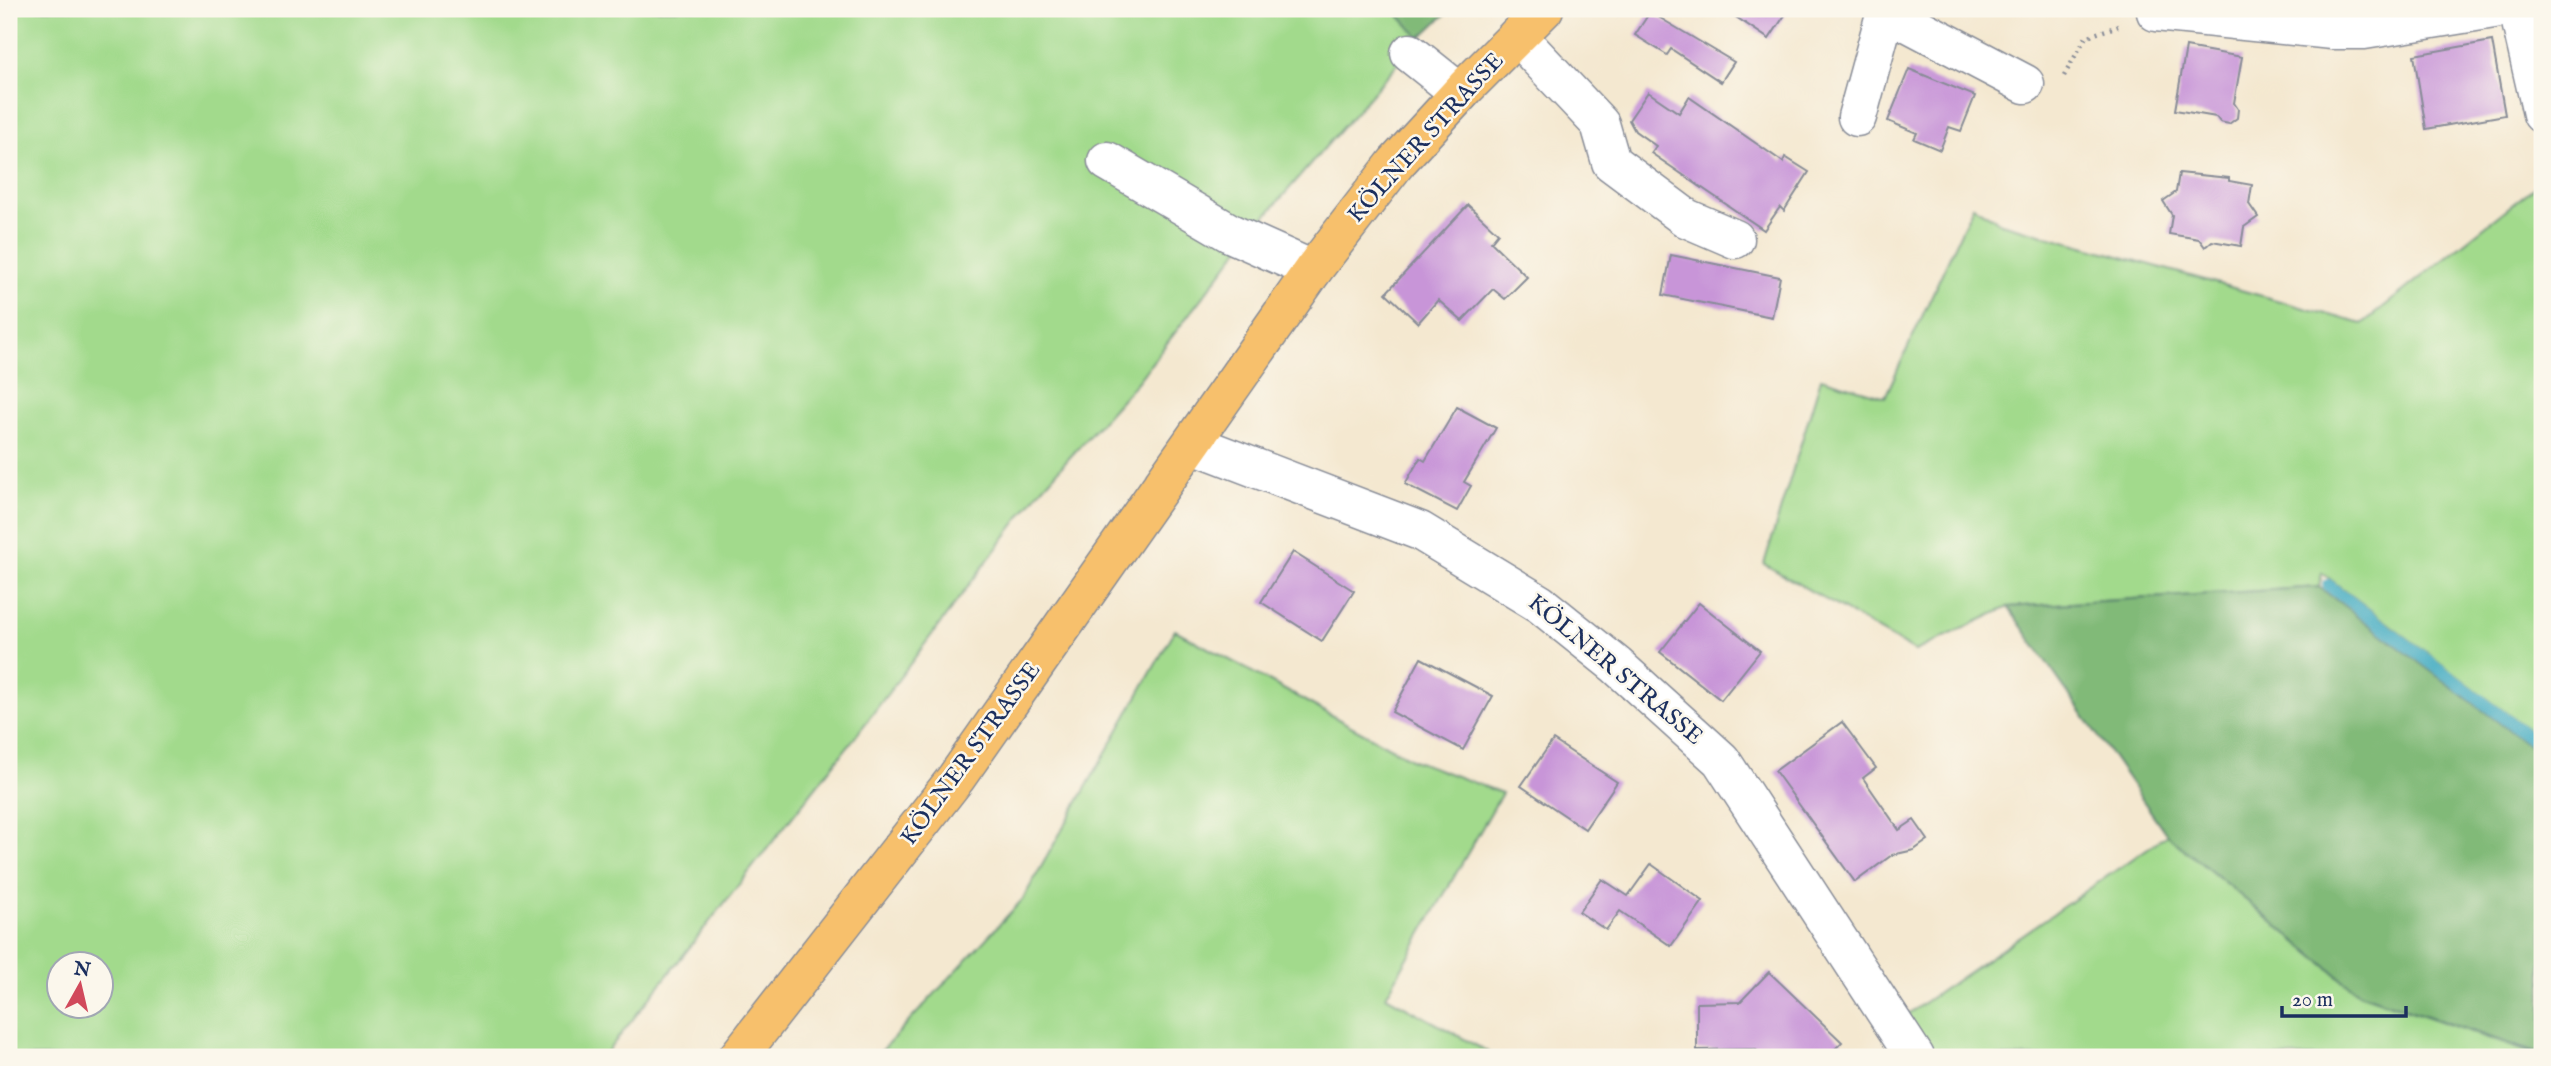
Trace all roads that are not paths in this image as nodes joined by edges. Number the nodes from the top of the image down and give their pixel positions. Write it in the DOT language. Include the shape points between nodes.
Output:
graph roads {
  1 [pos="1544,9"];
  2 [pos="2494,9"];
  3 [pos="2518,9"];
  4 [pos="1885,10"];
  5 [pos="2156,12"];
  6 [pos="2328,19"];
  7 [pos="1517,36"];
  8 [pos="1410,53"];
  9 [pos="2025,84"];
  10 [pos="1460,93"];
  11 [pos="2542,114"];
  12 [pos="1857,117"];
  13 [pos="1107,161"];
  14 [pos="1735,239"];
  15 [pos="1313,270"];
  16 [pos="1193,444"];
  17 [pos="1912,1052"];
  18 [pos="738,1057"];
  1 -- 7 [label="main road, KÖLNER STRASSE"];
  2 -- 6 [label="street" via="2364,30"];
  3 -- 11 [label="street"];
  4 -- 9 [label="street"];
  4 -- 12 [label="street"];
  5 -- 6 [label="street"];
  7 -- 10 [label="main road, KÖLNER STRASSE"];
  7 -- 14 [label="street" via="1600,124 1611,162 1686,218"];
  8 -- 10 [label="street"];
  10 -- 15 [label="main road, KÖLNER STRASSE" via="1396,163"];
  13 -- 15 [label="street" via="1230,233"];
  15 -- 16 [label="main road, KÖLNER STRASSE"];
  16 -- 17 [label="street, KÖLNER STRASSE" via="1420,531 1540,604 1616,665 1721,760"];
  16 -- 18 [label="main road, KÖLNER STRASSE" via="956,778"];
}
